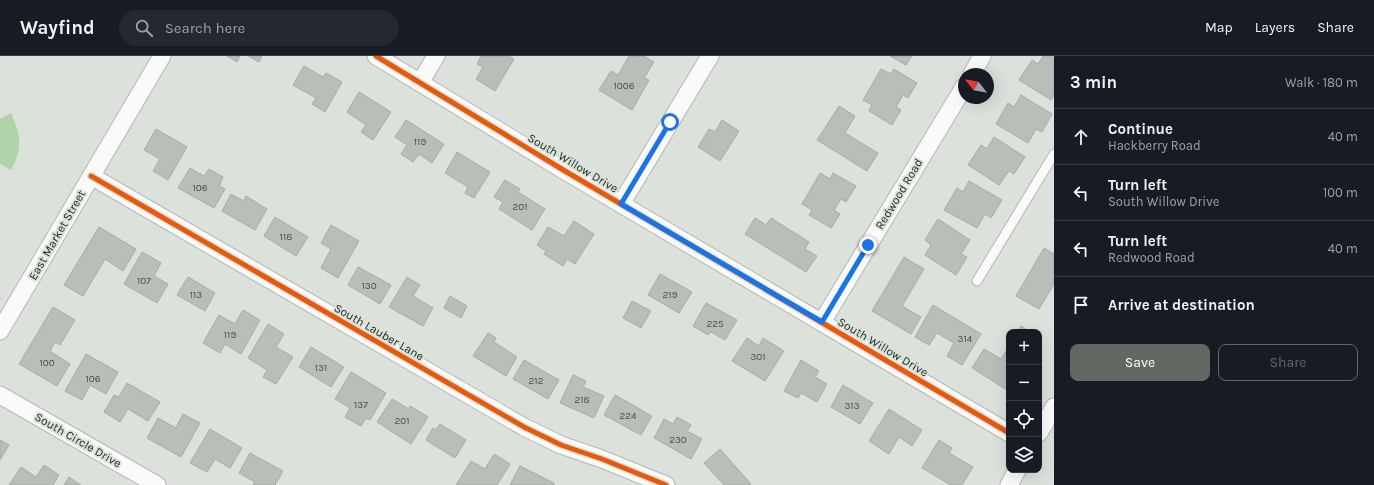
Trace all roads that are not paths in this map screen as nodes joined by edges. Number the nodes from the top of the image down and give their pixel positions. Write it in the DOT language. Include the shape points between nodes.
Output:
graph roads {
  1 [pos="162,56"];
  2 [pos="376,56"];
  3 [pos="436,56"];
  4 [pos="710,56"];
  5 [pos="982,56"];
  6 [pos="975,68"];
  7 [pos="420,83"];
  8 [pos="958,97"];
  9 [pos="1054,154"];
  10 [pos="91,176"];
  11 [pos="621,204"];
  12 [pos="977,281"];
  13 [pos="822,322"];
  14 [pos="0,331"];
  15 [pos="0,395"];
  16 [pos="1054,407"];
  17 [pos="1042,428"];
  18 [pos="1006,431"];
  19 [pos="1016,473"];
  20 [pos="157,485"];
  21 [pos="666,485"];
  22 [pos="1009,485"];
  1 -- 10 [label="street, East Market Street"];
  2 -- 7 [label="street, South Willow Drive"];
  3 -- 7 [label="street"];
  4 -- 11 [label="street"];
  5 -- 6 [label="street"];
  7 -- 11 [label="street, South Willow Drive"];
  8 -- 13 [label="street, Redwood Road"];
  9 -- 12 [label="lane"];
  10 -- 14 [label="street, East Market Street"];
  10 -- 21 [label="street, South Lauber Lane" via="524,427 562,445 602,458"];
  11 -- 13 [label="street, South Willow Drive"];
  13 -- 18 [label="street, South Willow Drive"];
  15 -- 20 [label="street, South Circle Drive"];
  16 -- 17 [label="street"];
  19 -- 22 [label="street"];
}
